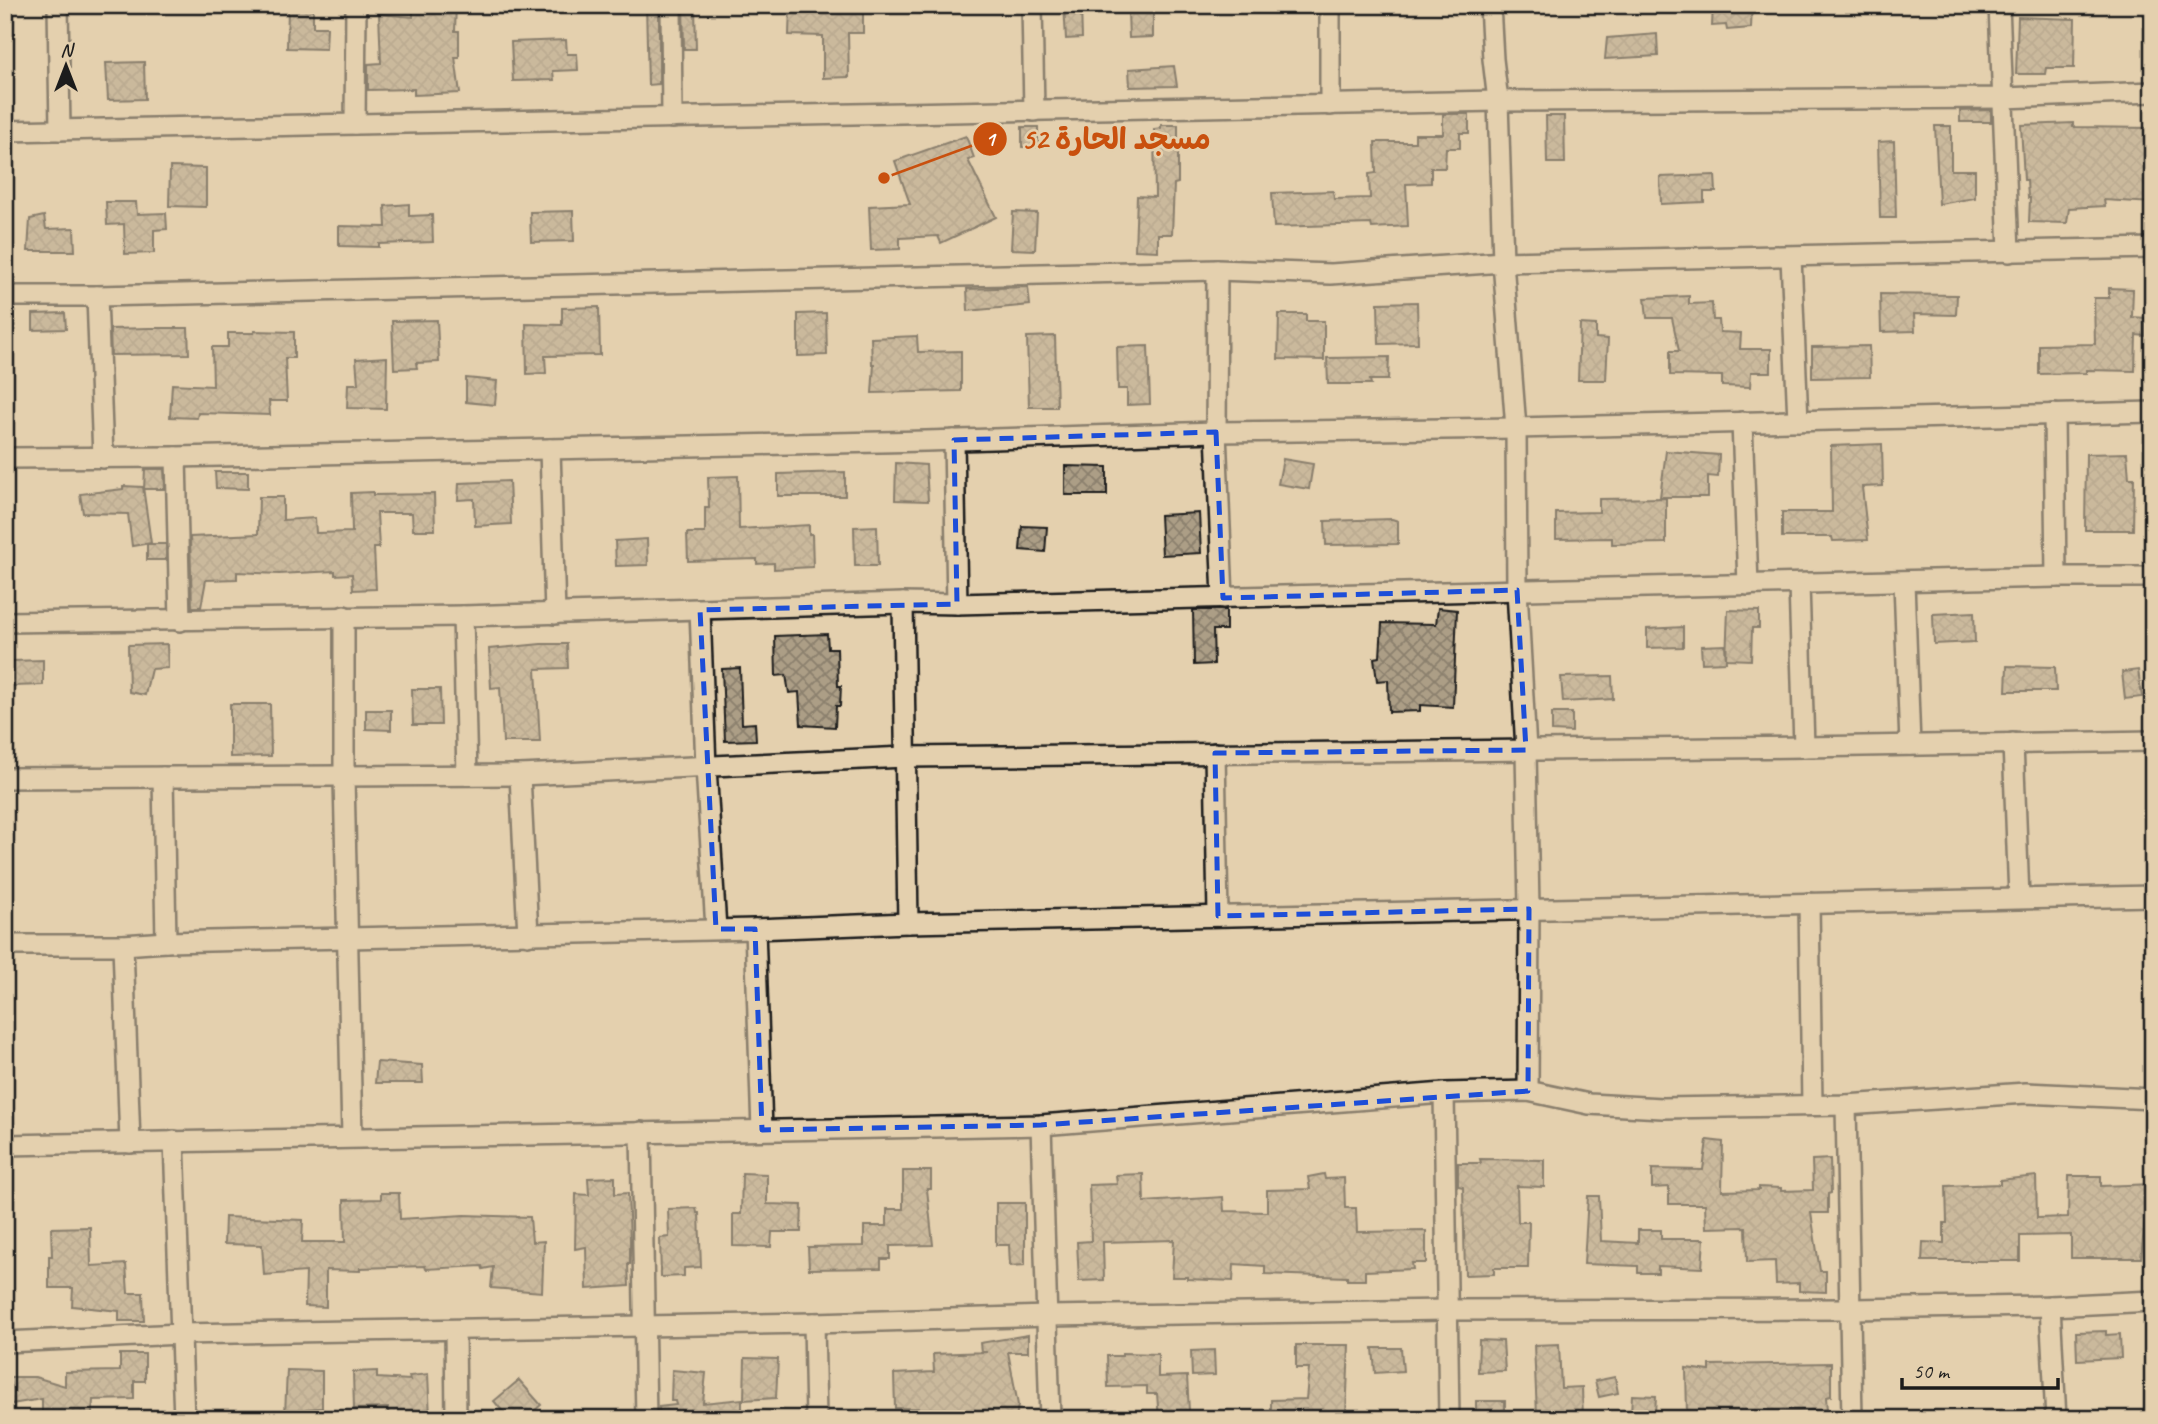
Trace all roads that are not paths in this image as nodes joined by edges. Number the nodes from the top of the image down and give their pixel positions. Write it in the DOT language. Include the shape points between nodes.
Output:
graph roads {
  1 [pos="58,5"];
  2 [pos="356,5"];
  3 [pos="671,5"];
  4 [pos="1031,5"];
  5 [pos="1330,5"];
  6 [pos="1490,5"];
  7 [pos="1999,5"];
  8 [pos="2153,92"];
  9 [pos="2004,98"];
  10 [pos="1499,100"];
  11 [pos="1330,105"];
  12 [pos="1034,111"];
  13 [pos="672,118"];
  14 [pos="355,124"];
  15 [pos="60,130"];
  16 [pos="5,131"];
  17 [pos="2153,248"];
  18 [pos="2010,251"];
  19 [pos="1791,257"];
  20 [pos="1503,262"];
  21 [pos="1217,270"];
  22 [pos="5,296"];
  23 [pos="96,296"];
  24 [pos="2153,412"];
  25 [pos="2054,414"];
  26 [pos="1798,421"];
  27 [pos="1742,422"];
  28 [pos="1517,428"];
  29 [pos="1216,432"];
  30 [pos="954,440"];
  31 [pos="550,449"];
  32 [pos="176,457"];
  33 [pos="5,458"];
  34 [pos="103,458"];
  35 [pos="2056,577"];
  36 [pos="2153,577"];
  37 [pos="1904,582"];
  38 [pos="1799,584"];
  39 [pos="1748,585"];
  40 [pos="1517,590"];
  41 [pos="1223,598"];
  42 [pos="903,603"];
  43 [pos="957,604"];
  44 [pos="700,610"];
  45 [pos="555,614"];
  46 [pos="344,616"];
  47 [pos="463,616"];
  48 [pos="180,621"];
  49 [pos="5,622"];
  50 [pos="2153,741"];
  51 [pos="2013,743"];
  52 [pos="1910,745"];
  53 [pos="1804,747"];
  54 [pos="1527,750"];
  55 [pos="1215,753"];
  56 [pos="905,757"];
  57 [pos="706,767"];
  58 [pos="467,775"];
  59 [pos="520,775"];
  60 [pos="163,777"];
  61 [pos="344,777"];
  62 [pos="5,778"];
  63 [pos="2153,896"];
  64 [pos="2020,898"];
  65 [pos="1809,903"];
  66 [pos="1530,909"];
  67 [pos="1218,916"];
  68 [pos="908,923"];
  69 [pos="716,929"];
  70 [pos="755,929"];
  71 [pos="527,935"];
  72 [pos="349,939"];
  73 [pos="166,942"];
  74 [pos="5,945"];
  75 [pos="123,945"];
  76 [pos="1528,1091"];
  77 [pos="1444,1093"];
  78 [pos="2153,1099"];
  79 [pos="1812,1105"];
  80 [pos="1846,1105"];
  81 [pos="1041,1125"];
  82 [pos="762,1130"];
  83 [pos="641,1132"];
  84 [pos="352,1138"];
  85 [pos="174,1141"];
  86 [pos="131,1143"];
  87 [pos="5,1145"];
  88 [pos="2153,1301"];
  89 [pos="2050,1306"];
  90 [pos="1851,1309"];
  91 [pos="1448,1310"];
  92 [pos="1048,1316"];
  93 [pos="814,1323"];
  94 [pos="645,1326"];
  95 [pos="455,1330"];
  96 [pos="181,1335"];
  97 [pos="5,1342"];
  98 [pos="184,1419"];
  99 [pos="456,1419"];
  100 [pos="646,1419"];
  101 [pos="816,1419"];
  102 [pos="1050,1419"];
  103 [pos="1449,1419"];
  104 [pos="1852,1419"];
  105 [pos="2056,1419"];
  1 -- 15 [label="street"];
  2 -- 14 [label="street"];
  3 -- 13 [label="street"];
  4 -- 12 [label="street"];
  5 -- 11 [label="street"];
  6 -- 10 [label="street"];
  7 -- 9 [label="street"];
  8 -- 9 [label="street"];
  9 -- 10 [label="street"];
  9 -- 18 [label="street"];
  10 -- 11 [label="street"];
  10 -- 20 [label="street"];
  11 -- 12 [label="street"];
  12 -- 13 [label="street"];
  13 -- 14 [label="street"];
  14 -- 15 [label="street"];
  15 -- 16 [label="street"];
  17 -- 18 [label="street"];
  18 -- 19 [label="street"];
  19 -- 20 [label="street"];
  19 -- 26 [label="street"];
  20 -- 21 [label="street" via="1331,274"];
  20 -- 28 [label="street"];
  21 -- 23 [label="street"];
  21 -- 29 [label="street"];
  22 -- 23 [label="street"];
  23 -- 34 [label="street"];
  24 -- 25 [label="street"];
  25 -- 26 [label="street"];
  25 -- 35 [label="street"];
  26 -- 27 [label="street"];
  27 -- 28 [label="street"];
  27 -- 39 [label="street"];
  28 -- 29 [label="street"];
  28 -- 40 [label="street"];
  29 -- 30 [label="street"];
  29 -- 41 [label="street"];
  30 -- 31 [label="street"];
  30 -- 43 [label="street"];
  31 -- 32 [label="street"];
  31 -- 45 [label="street"];
  32 -- 34 [label="street"];
  32 -- 48 [label="street"];
  33 -- 34 [label="street"];
  35 -- 36 [label="street"];
  35 -- 37 [label="street"];
  37 -- 38 [label="street"];
  37 -- 52 [label="street"];
  38 -- 39 [label="street"];
  38 -- 53 [label="street"];
  39 -- 40 [label="street"];
  40 -- 41 [label="street"];
  40 -- 54 [label="street"];
  41 -- 43 [label="street"];
  42 -- 43 [label="street"];
  42 -- 44 [label="street"];
  42 -- 56 [label="street"];
  44 -- 45 [label="street"];
  44 -- 57 [label="street"];
  45 -- 47 [label="street"];
  46 -- 47 [label="street"];
  46 -- 48 [label="street"];
  46 -- 61 [label="street"];
  47 -- 58 [label="street"];
  48 -- 49 [label="street"];
  50 -- 51 [label="street"];
  51 -- 52 [label="street"];
  51 -- 64 [label="street"];
  52 -- 53 [label="street"];
  53 -- 54 [label="street"];
  54 -- 55 [label="street"];
  54 -- 66 [label="street"];
  55 -- 56 [label="street"];
  55 -- 67 [label="street"];
  56 -- 57 [label="street"];
  56 -- 68 [label="street"];
  57 -- 59 [label="street"];
  57 -- 69 [label="street"];
  58 -- 59 [label="street"];
  58 -- 61 [label="street"];
  59 -- 71 [label="street"];
  60 -- 61 [label="street"];
  60 -- 62 [label="street"];
  60 -- 73 [label="street"];
  61 -- 72 [label="street"];
  63 -- 64 [label="street"];
  64 -- 65 [label="street"];
  65 -- 66 [label="street"];
  65 -- 79 [label="street"];
  66 -- 67 [label="street"];
  66 -- 76 [label="street"];
  67 -- 68 [label="street"];
  68 -- 70 [label="street"];
  69 -- 70 [label="street"];
  69 -- 71 [label="street"];
  70 -- 82 [label="street"];
  71 -- 72 [label="street"];
  72 -- 73 [label="street"];
  72 -- 84 [label="street"];
  73 -- 75 [label="street"];
  74 -- 75 [label="street"];
  75 -- 86 [label="street"];
  76 -- 77 [label="street"];
  76 -- 79 [label="street" via="1589,1104 1662,1108"];
  77 -- 81 [label="street"];
  77 -- 91 [label="street"];
  78 -- 80 [label="street" via="2026,1093"];
  79 -- 80 [label="street"];
  80 -- 90 [label="street"];
  81 -- 82 [label="street"];
  81 -- 92 [label="street"];
  82 -- 83 [label="street"];
  83 -- 84 [label="street"];
  83 -- 94 [label="street"];
  84 -- 85 [label="street"];
  85 -- 86 [label="street"];
  85 -- 96 [label="street"];
  86 -- 87 [label="street"];
  88 -- 89 [label="street"];
  89 -- 90 [label="street"];
  89 -- 105 [label="street"];
  90 -- 91 [label="street"];
  90 -- 104 [label="street"];
  91 -- 92 [label="street"];
  91 -- 103 [label="street"];
  92 -- 93 [label="street"];
  92 -- 102 [label="street"];
  93 -- 94 [label="street"];
  93 -- 101 [label="street"];
  94 -- 95 [label="street"];
  94 -- 100 [label="street"];
  95 -- 96 [label="street"];
  95 -- 99 [label="street"];
  96 -- 97 [label="street"];
  96 -- 98 [label="street"];
}
